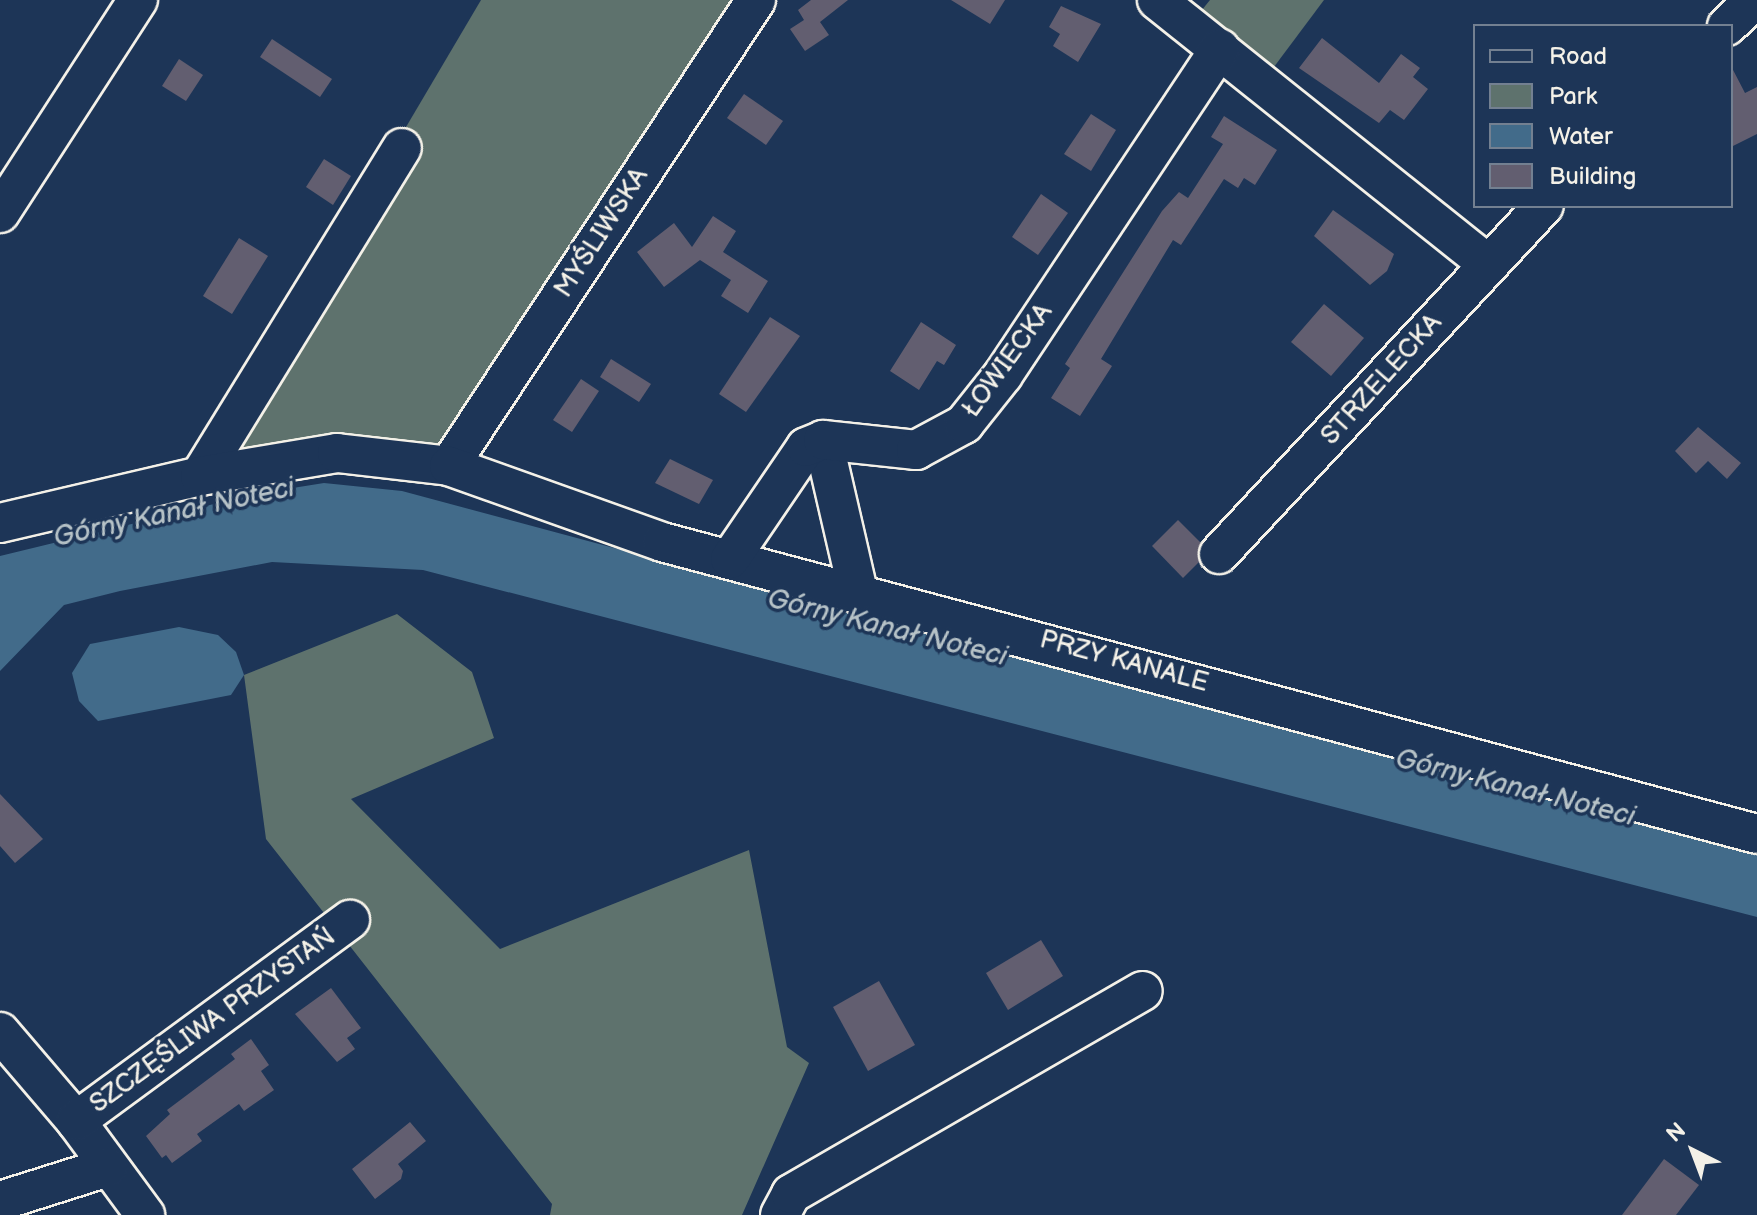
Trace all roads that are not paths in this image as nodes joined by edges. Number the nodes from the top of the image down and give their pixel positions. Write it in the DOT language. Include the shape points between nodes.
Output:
graph roads {
  1 [pos="138,0"];
  2 [pos="756,0"];
  3 [pos="1157,0"];
  4 [pos="1754,0"];
  5 [pos="1729,24"];
  6 [pos="1220,49"];
  7 [pos="402,148"];
  8 [pos="1542,208"];
  9 [pos="0,213"];
  10 [pos="1486,263"];
  11 [pos="823,440"];
  12 [pos="449,466"];
  13 [pos="200,476"];
  14 [pos="0,523"];
  15 [pos="1219,554"];
  16 [pos="730,559"];
  17 [pos="858,592"];
  18 [pos="1757,834"];
  19 [pos="350,920"];
  20 [pos="1143,991"];
  21 [pos="0,1032"];
  22 [pos="76,1121"];
  23 [pos="108,1167"];
  24 [pos="0,1201"];
  25 [pos="786,1204"];
  26 [pos="114,1215"];
  27 [pos="145,1215"];
  1 -- 9 [label="street"];
  2 -- 12 [label="street, MYŚLIWSKA"];
  3 -- 6 [label="street"];
  4 -- 5 [label="street"];
  6 -- 10 [label="street"];
  6 -- 11 [label="street, ŁOWIECKA" via="1003,375 964,424 916,450"];
  7 -- 13 [label="street"];
  8 -- 10 [label="street, STRZELECKA"];
  10 -- 15 [label="street, STRZELECKA"];
  11 -- 16 [label="street" via="806,447"];
  11 -- 17 [label="street"];
  12 -- 13 [label="street, PRZY KANALE" via="337,453"];
  12 -- 16 [label="street, PRZY KANALE" via="662,542"];
  13 -- 14 [label="street, PRZY KANALE"];
  16 -- 17 [label="street, PRZY KANALE"];
  17 -- 18 [label="street, PRZY KANALE"];
  19 -- 22 [label="street, SZCZĘŚLIWA PRZYSTAŃ"];
  20 -- 25 [label="street"];
  21 -- 22 [label="street"];
  22 -- 23 [label="street"];
  23 -- 24 [label="street"];
  23 -- 26 [label="street"];
  23 -- 27 [label="street"];
}
